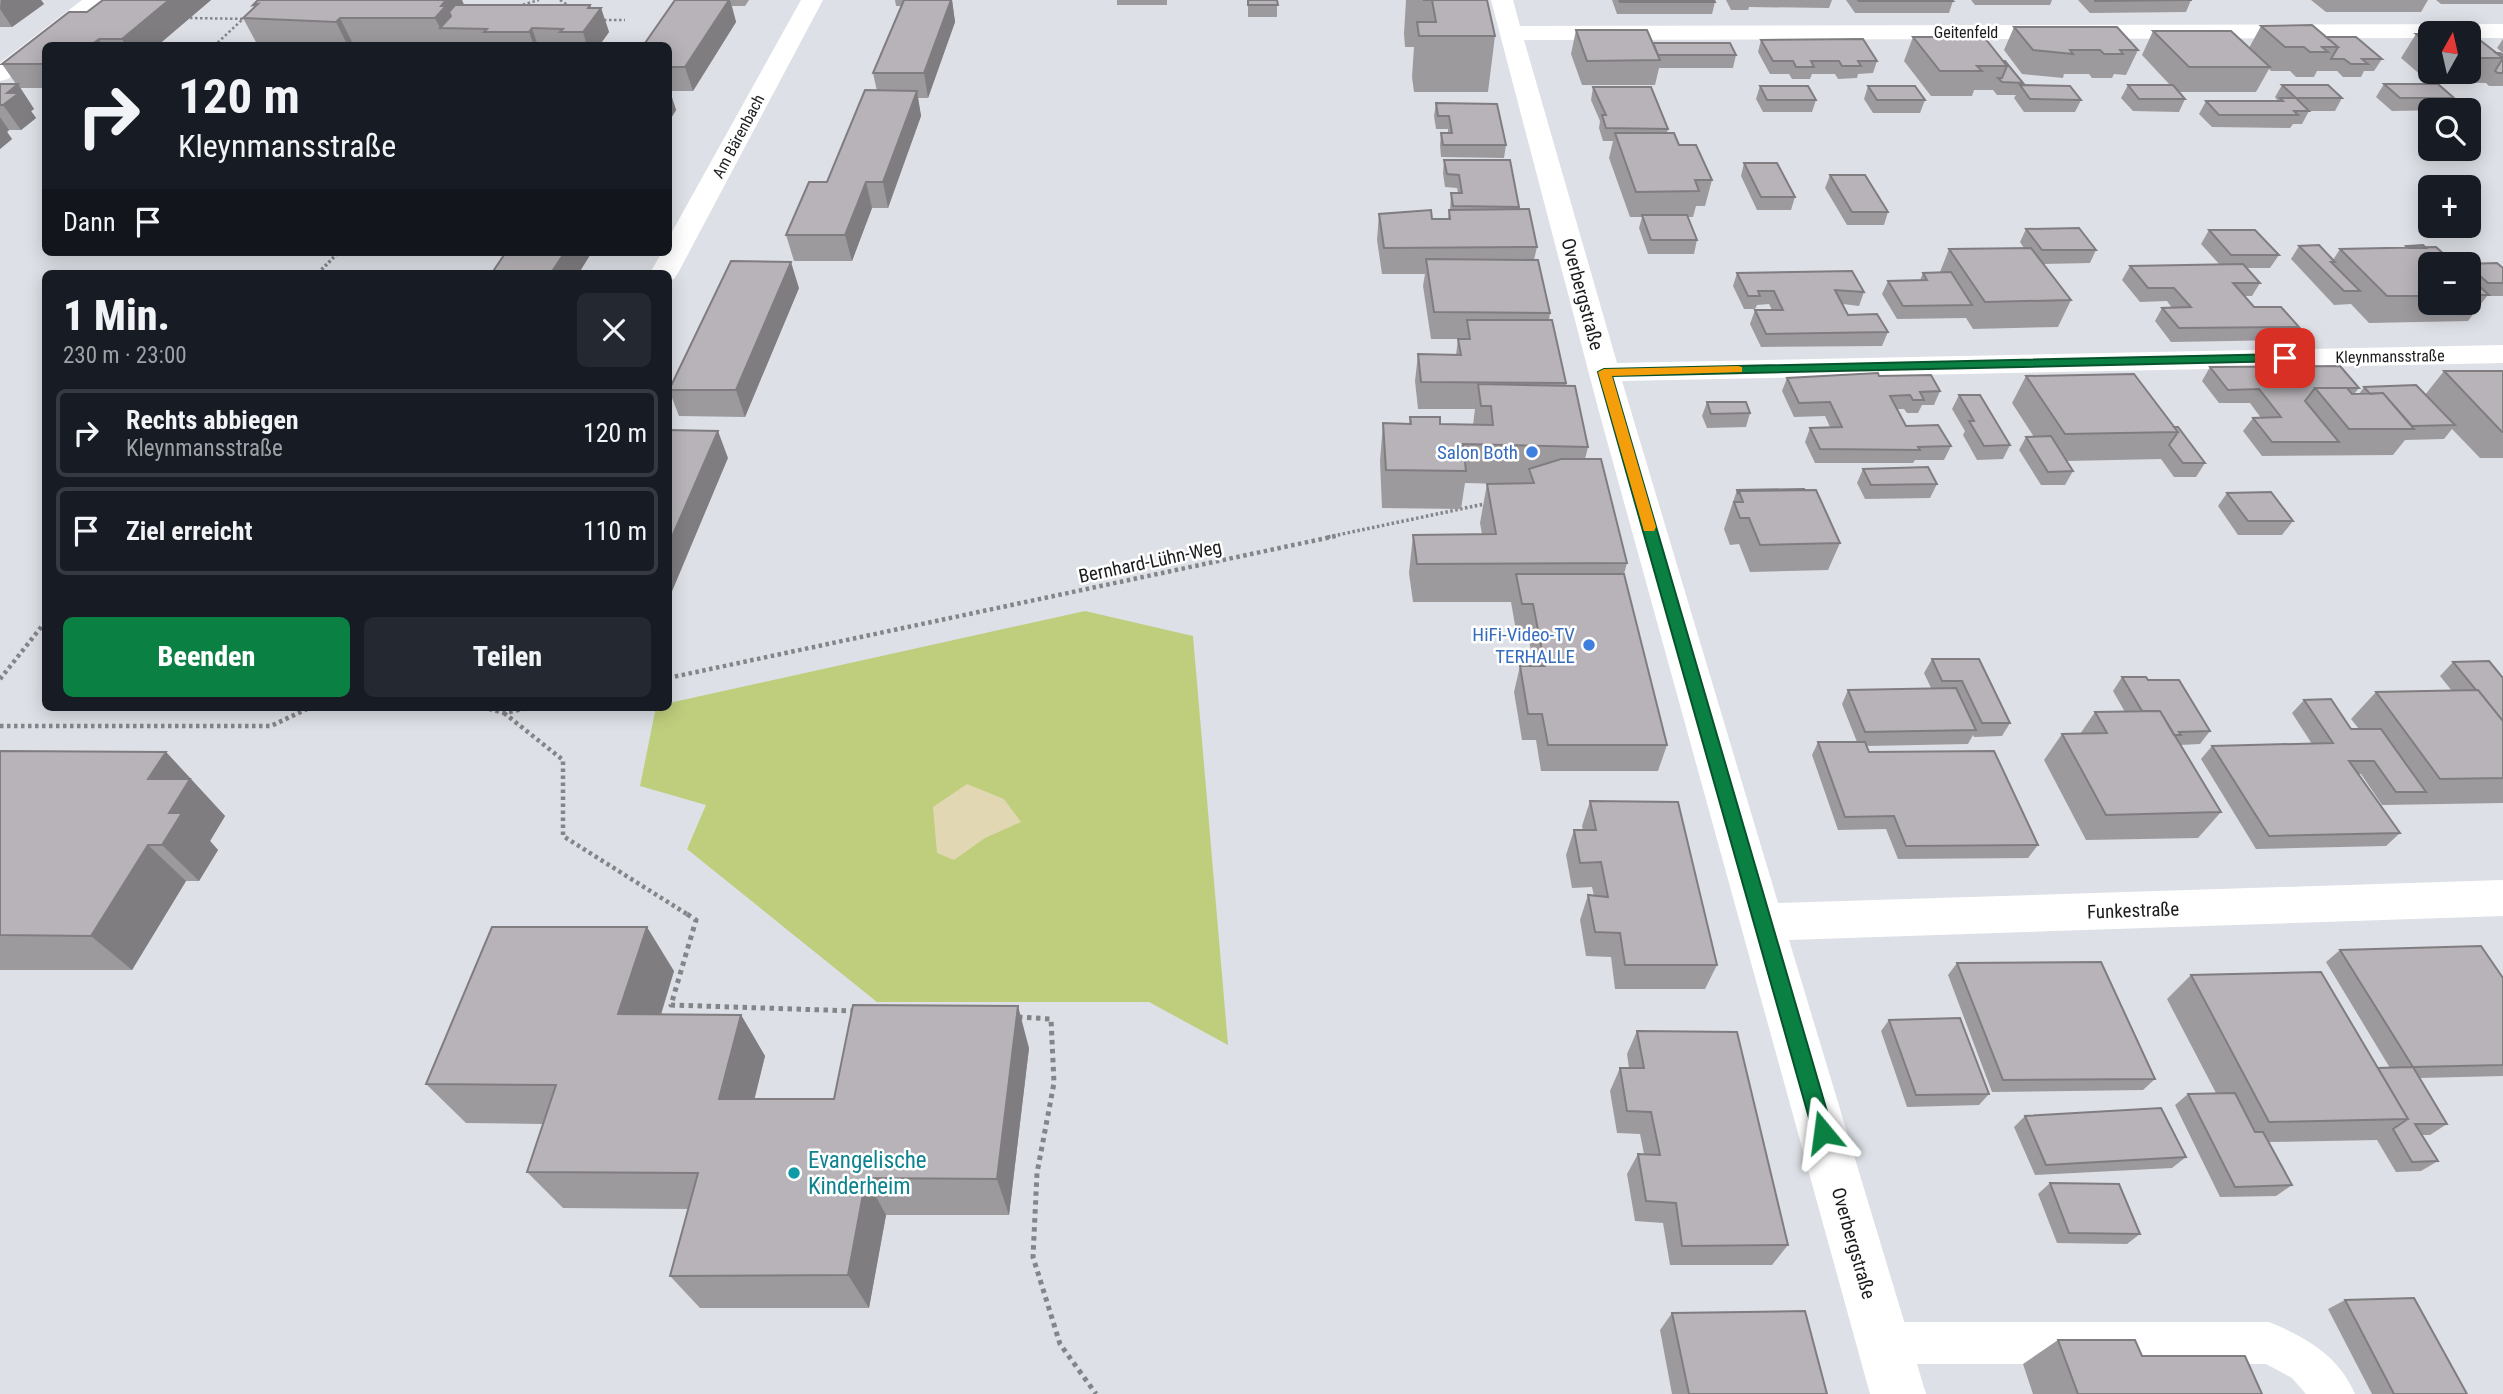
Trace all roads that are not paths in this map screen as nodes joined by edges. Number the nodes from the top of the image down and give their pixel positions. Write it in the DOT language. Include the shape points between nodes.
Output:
graph roads {
  1 [pos="96,0"];
  2 [pos="812,0"];
  3 [pos="1507,17"];
  4 [pos="2503,32"];
  5 [pos="0,74"];
  6 [pos="666,270"];
  7 [pos="2503,354"];
  8 [pos="1604,372"];
  9 [pos="2503,898"];
  10 [pos="1762,922"];
  11 [pos="1883,1343"];
  12 [pos="1898,1394"];
  13 [pos="2334,1394"];
  1 -- 5 [label="street"];
  2 -- 6 [label="street, Am Bärenbach"];
  3 -- 4 [label="street, Geitenfeld"];
  3 -- 8 [label="street, Overbergstraße"];
  7 -- 8 [label="street, Kleynmansstraße"];
  8 -- 10 [label="street, Overbergstraße"];
  9 -- 10 [label="street, Funkestraße"];
  10 -- 11 [label="street, Overbergstraße"];
  11 -- 12 [label="street, Overbergstraße"];
  11 -- 13 [label="lane" via="2269,1343 2307,1363"];
}
